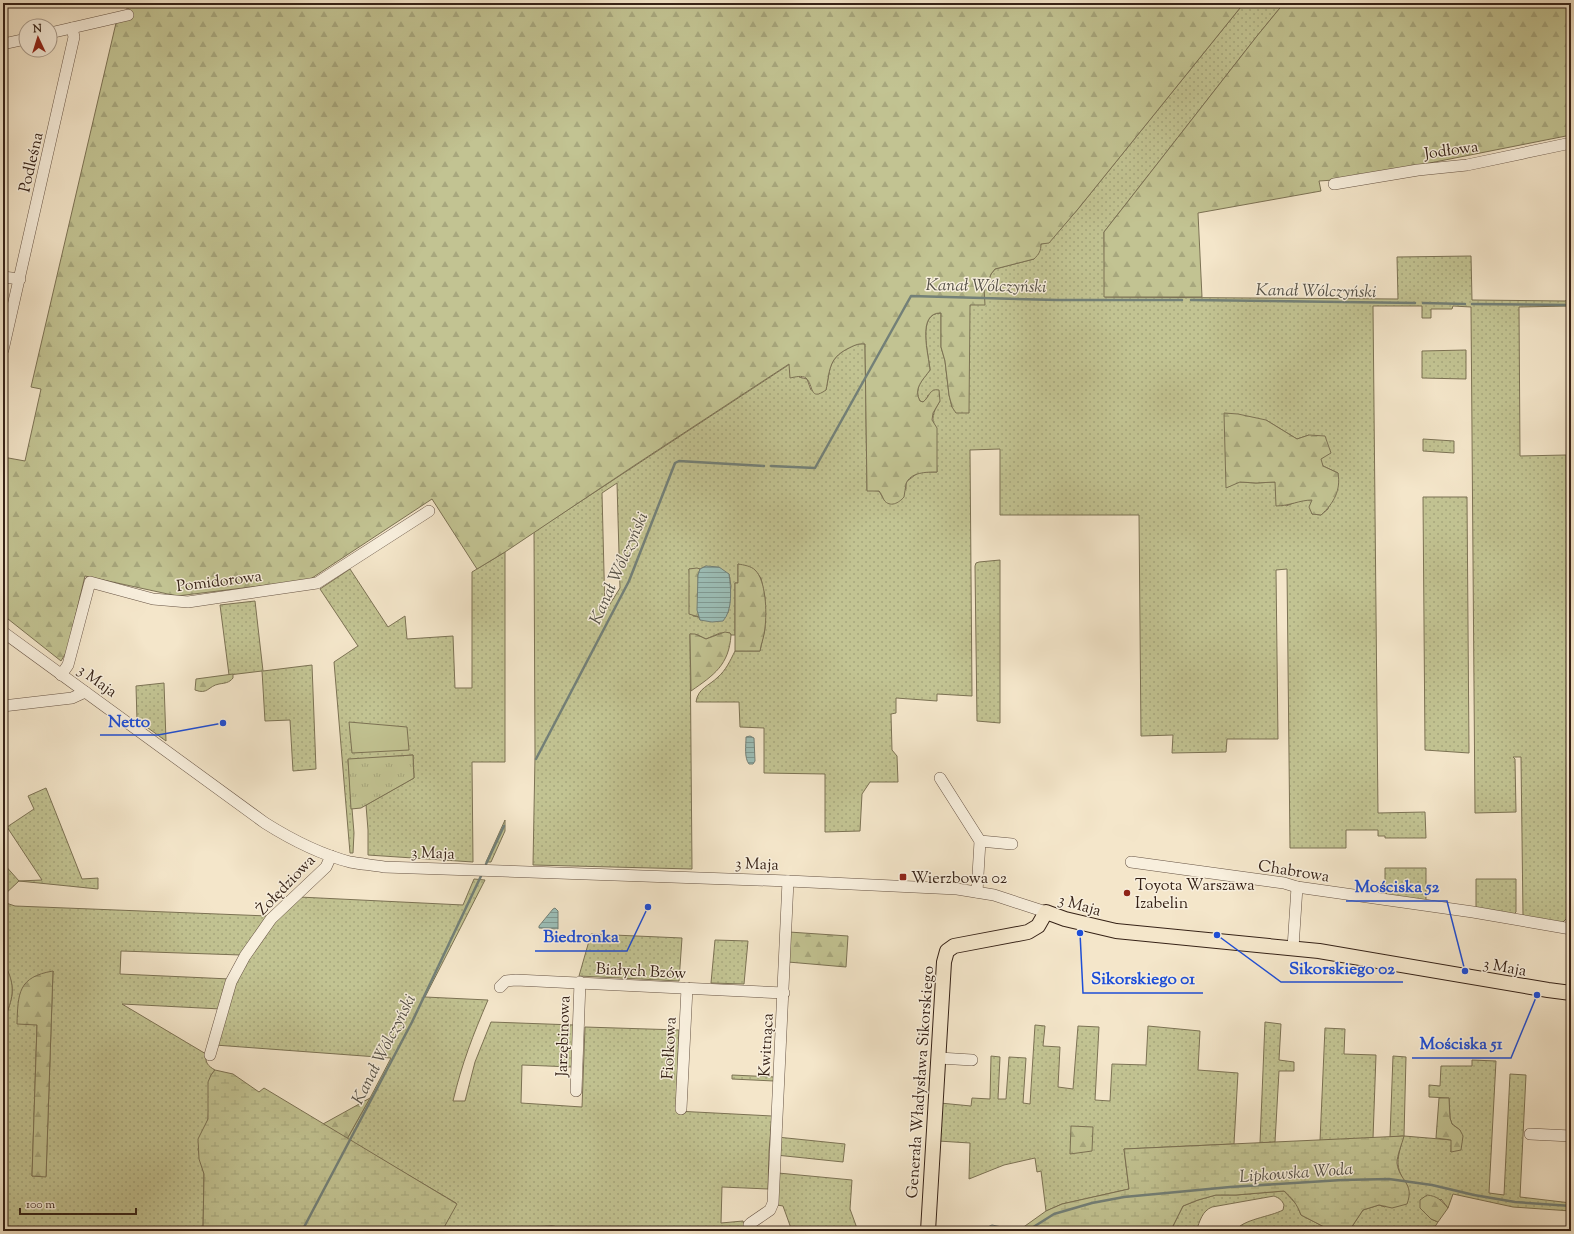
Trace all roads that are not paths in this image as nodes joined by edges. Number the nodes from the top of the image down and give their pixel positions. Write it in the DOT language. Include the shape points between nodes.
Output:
graph roads {
  1 [pos="128,15"];
  2 [pos="72,28"];
  3 [pos="58,31"];
  4 [pos="18,41"];
  5 [pos="3,44"];
  6 [pos="1571,143"];
  7 [pos="1334,184"];
  8 [pos="3,277"];
  9 [pos="20,278"];
  10 [pos="3,347"];
  11 [pos="429,511"];
  12 [pos="3,632"];
  13 [pos="62,675"];
  14 [pos="85,692"];
  15 [pos="3,706"];
  16 [pos="940,778"];
  17 [pos="980,841"];
  18 [pos="1012,844"];
  19 [pos="331,856"];
  20 [pos="1131,862"];
  21 [pos="788,881"];
  22 [pos="1297,887"];
  23 [pos="976,892"];
  24 [pos="1046,912"];
  25 [pos="1571,929"];
  26 [pos="1293,948"];
  27 [pos="580,982"];
  28 [pos="500,987"];
  29 [pos="687,988"];
  30 [pos="784,993"];
  31 [pos="1571,993"];
  32 [pos="210,1056"];
  33 [pos="938,1058"];
  34 [pos="972,1060"];
  35 [pos="576,1091"];
  36 [pos="682,1109"];
  37 [pos="1530,1134"];
  38 [pos="1571,1136"];
  39 [pos="751,1231"];
  40 [pos="928,1231"];
  1 -- 2 [label="street"];
  2 -- 3 [label="street"];
  2 -- 9 [label="street, Podleśna" via="74,37"];
  4 -- 5 [label="street"];
  6 -- 7 [label="street, Jodłowa" via="1467,165"];
  8 -- 9 [label="street"];
  9 -- 10 [label="street, Podleśna"];
  11 -- 13 [label="street, Pomidorowa" via="317,583 188,602 153,599 90,582 68,664"];
  12 -- 13 [label="street, 3 Maja"];
  13 -- 14 [label="street, 3 Maja"];
  14 -- 15 [label="street" via="72,698"];
  14 -- 19 [label="street, 3 Maja" via="265,823 297,842"];
  16 -- 17 [label="street"];
  17 -- 18 [label="street"];
  17 -- 23 [label="street"];
  19 -- 21 [label="street, 3 Maja" via="384,867"];
  19 -- 32 [label="street, Żołędziowa" via="326,867 304,890 278,911 245,956 232,982"];
  20 -- 22 [label="street, Chabrowa" via="1284,883"];
  21 -- 23 [label="street, 3 Maja"];
  21 -- 30 [label="street, Kwitnąca"];
  22 -- 25 [label="street, Chabrowa"];
  22 -- 26 [label="street"];
  23 -- 24 [label="street, 3 Maja" via="994,895"];
  24 -- 26 [label="main road, 3 Maja" via="1116,931"];
  24 -- 33 [label="main road, Generała Władysława Sikorskiego" via="1038,926 1029,932 958,945 947,951 944,962"];
  26 -- 31 [label="main road, 3 Maja"];
  27 -- 28 [label="street, Białych Bzów" via="516,980 506,981"];
  27 -- 29 [label="street, Białych Bzów"];
  27 -- 35 [label="street, Jarzębinowa"];
  29 -- 30 [label="street, Białych Bzów"];
  29 -- 36 [label="street, Fiołkowa"];
  30 -- 39 [label="street, Kwitnąca" via="773,1203 770,1210 755,1218 749,1225"];
  33 -- 34 [label="street"];
  33 -- 40 [label="main road, Generała Władysława Sikorskiego"];
  37 -- 38 [label="street"];
}
